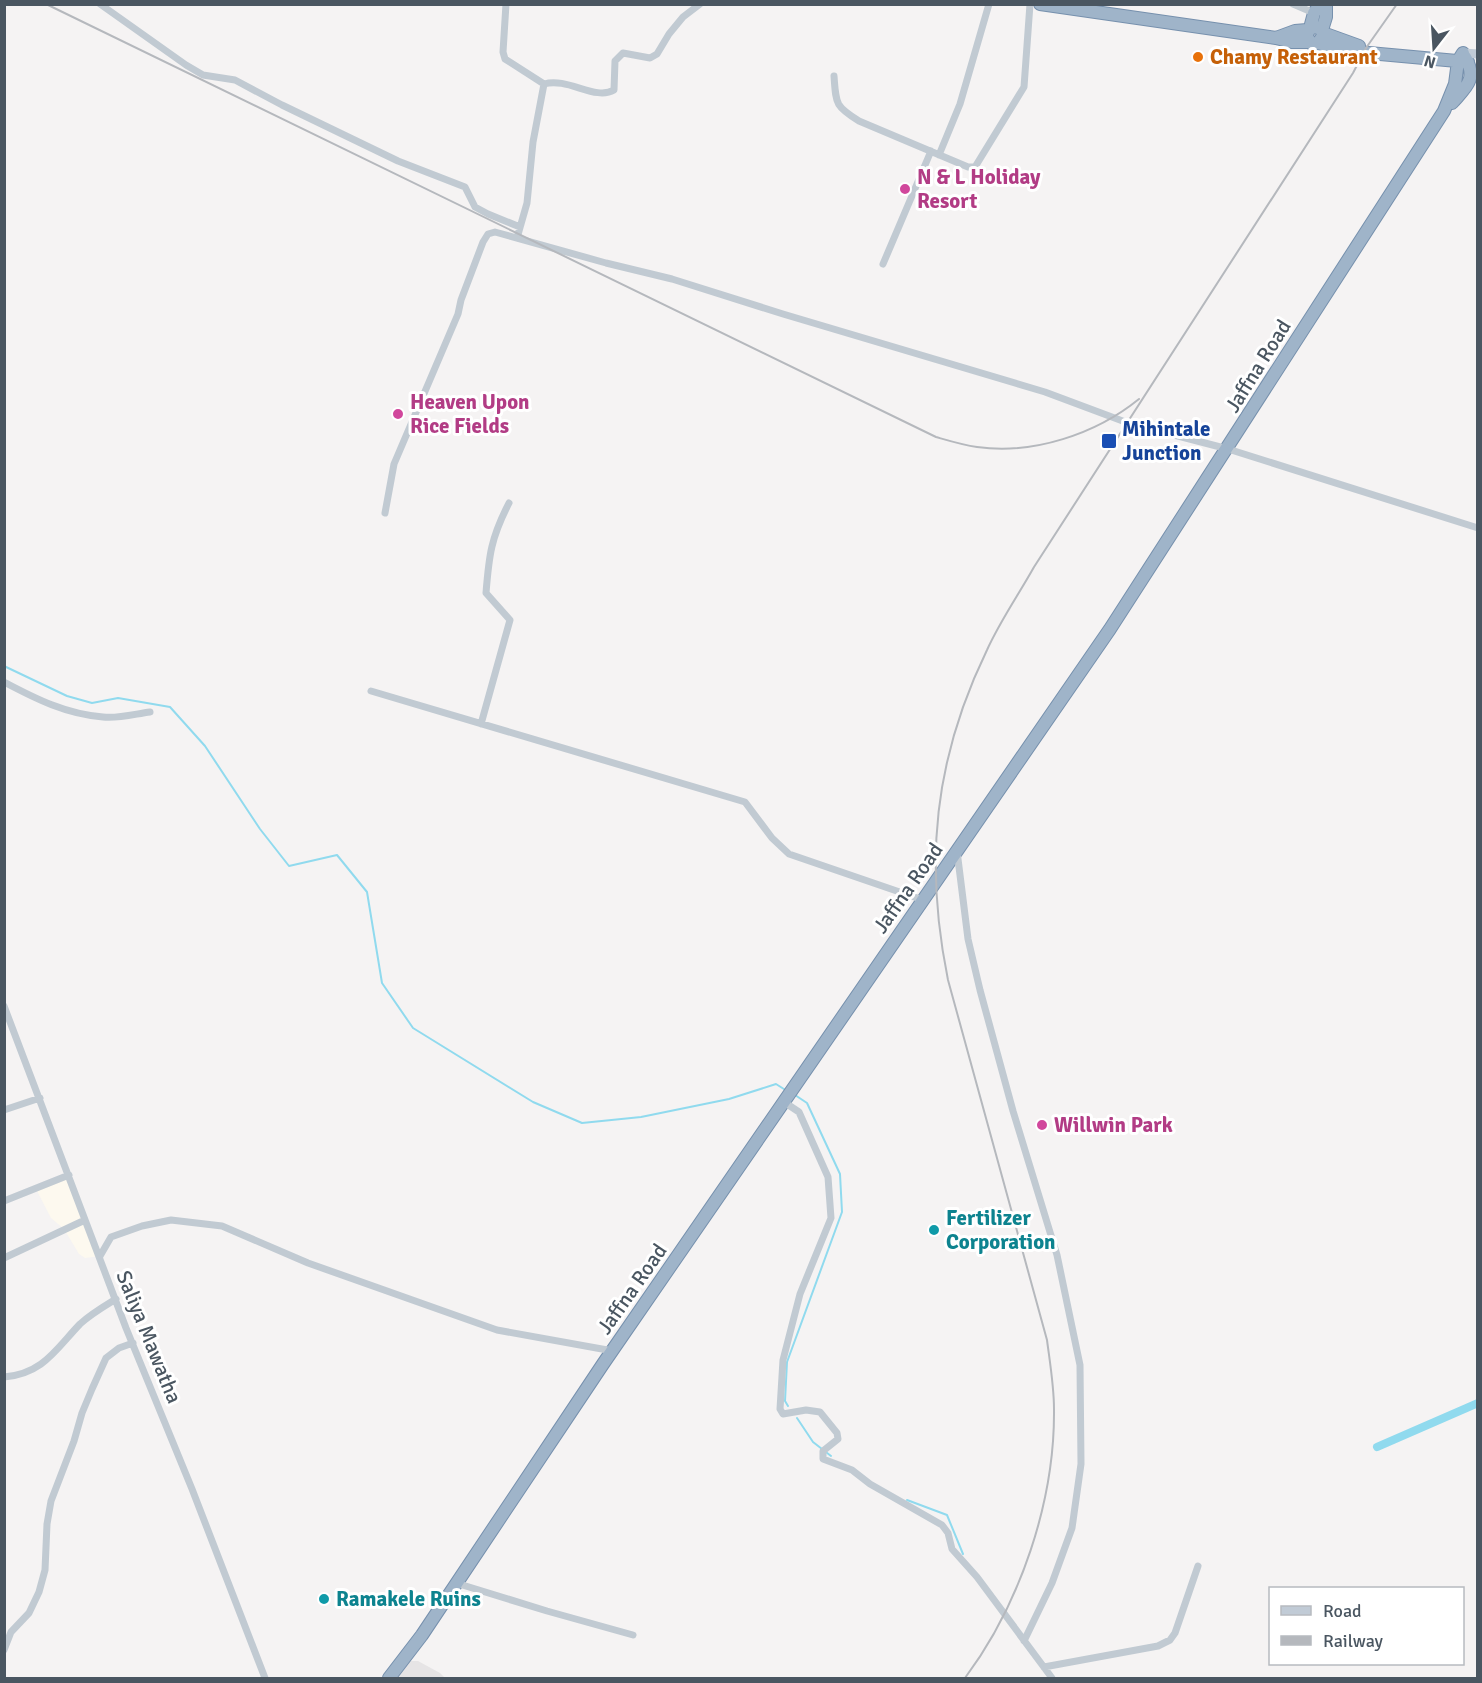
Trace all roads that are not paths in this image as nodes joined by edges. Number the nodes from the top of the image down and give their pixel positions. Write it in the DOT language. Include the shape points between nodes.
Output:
graph roads {
  1 [pos="100,4"];
  2 [pos="506,4"];
  3 [pos="700,4"];
  4 [pos="989,4"];
  5 [pos="1030,4"];
  6 [pos="1040,4"];
  7 [pos="1293,4"];
  8 [pos="1326,4"];
  9 [pos="1317,9"];
  10 [pos="1315,34"];
  11 [pos="1469,59"];
  12 [pos="834,76"];
  13 [pos="1474,77"];
  14 [pos="544,84"];
  15 [pos="1444,111"];
  16 [pos="931,151"];
  17 [pos="939,155"];
  18 [pos="520,228"];
  19 [pos="517,238"];
  20 [pos="883,264"];
  21 [pos="1228,449"];
  22 [pos="509,503"];
  23 [pos="385,513"];
  24 [pos="1478,528"];
  25 [pos="4,682"];
  26 [pos="371,691"];
  27 [pos="150,712"];
  28 [pos="481,724"];
  29 [pos="957,851"];
  30 [pos="923,900"];
  31 [pos="4,1006"];
  32 [pos="789,1096"];
  33 [pos="39,1098"];
  34 [pos="4,1110"];
  35 [pos="69,1175"];
  36 [pos="4,1201"];
  37 [pos="85,1220"];
  38 [pos="100,1256"];
  39 [pos="4,1258"];
  40 [pos="116,1299"];
  41 [pos="133,1343"];
  42 [pos="613,1351"];
  43 [pos="4,1377"];
  44 [pos="1198,1566"];
  45 [pos="456,1583"];
  46 [pos="633,1635"];
  47 [pos="1024,1641"];
  48 [pos="4,1650"];
  49 [pos="1044,1667"];
  50 [pos="265,1678"];
  51 [pos="389,1678"];
  52 [pos="1052,1678"];
  1 -- 18 [label="street" via="203,75 235,80 388,156 465,187 475,207"];
  2 -- 14 [label="street" via="505,59"];
  3 -- 14 [label="street" via="683,17 657,54 650,58 623,53 615,61 614,90 608,94 555,81"];
  4 -- 17 [label="street" via="960,104"];
  5 -- 17 [label="street" via="1024,87 988,147 975,167"];
  6 -- 10 [label="highway" via="1292,42"];
  7 -- 9 [label="street"];
  8 -- 10 [label="highway" via="1326,17"];
  9 -- 10 [label="highway"];
  10 -- 11 [label="highway" via="1366,48"];
  11 -- 13 [label="highway, Jaffna Road"];
  11 -- 15 [label="highway, Jaffna Road"];
  12 -- 16 [label="street" via="836,102 845,112"];
  13 -- 15 [label="highway, Jaffna Road"];
  14 -- 18 [label="street"];
  15 -- 21 [label="highway, Jaffna Road"];
  16 -- 17 [label="street"];
  16 -- 20 [label="street"];
  18 -- 19 [label="street"];
  19 -- 21 [label="street" via="672,279 1045,392 1128,423"];
  19 -- 23 [label="street" via="495,232 485,239 458,314 394,464"];
  21 -- 24 [label="street"];
  21 -- 29 [label="highway, Jaffna Road"];
  22 -- 28 [label="street" via="489,553 486,594 510,620"];
  25 -- 27 [label="street" via="49,705 77,713 104,718"];
  26 -- 28 [label="street"];
  28 -- 30 [label="street" via="745,802 789,854"];
  29 -- 30 [label="highway, Jaffna Road"];
  29 -- 47 [label="street" via="968,939 980,990 1057,1255 1080,1365 1081,1464 1072,1528 1052,1583"];
  30 -- 32 [label="highway, Jaffna Road"];
  31 -- 33 [label="street, Saliya Mawatha"];
  32 -- 42 [label="highway, Jaffna Road"];
  32 -- 47 [label="street" via="828,1177 831,1218 800,1294 783,1360 780,1409 783,1414 819,1412 838,1439 825,1449 823,1458 852,1470 942,1526 952,1549 977,1576"];
  33 -- 34 [label="street"];
  33 -- 35 [label="street, Saliya Mawatha"];
  35 -- 36 [label="street"];
  35 -- 37 [label="street, Saliya Mawatha"];
  37 -- 38 [label="street, Saliya Mawatha"];
  37 -- 39 [label="street"];
  38 -- 40 [label="street, Saliya Mawatha"];
  38 -- 42 [label="street" via="111,1237 142,1226 171,1220 222,1226 308,1263 497,1330"];
  40 -- 41 [label="street, Saliya Mawatha"];
  40 -- 43 [label="street" via="91,1315 42,1364 20,1376"];
  41 -- 48 [label="street" via="106,1358 92,1389 51,1501 45,1570 39,1592 29,1613 11,1632"];
  41 -- 50 [label="street, Saliya Mawatha"];
  42 -- 45 [label="highway, Jaffna Road"];
  44 -- 49 [label="street" via="1170,1640 1158,1646"];
  45 -- 46 [label="street"];
  45 -- 51 [label="highway, Jaffna Road"];
  47 -- 49 [label="street"];
  49 -- 52 [label="street"];
}
